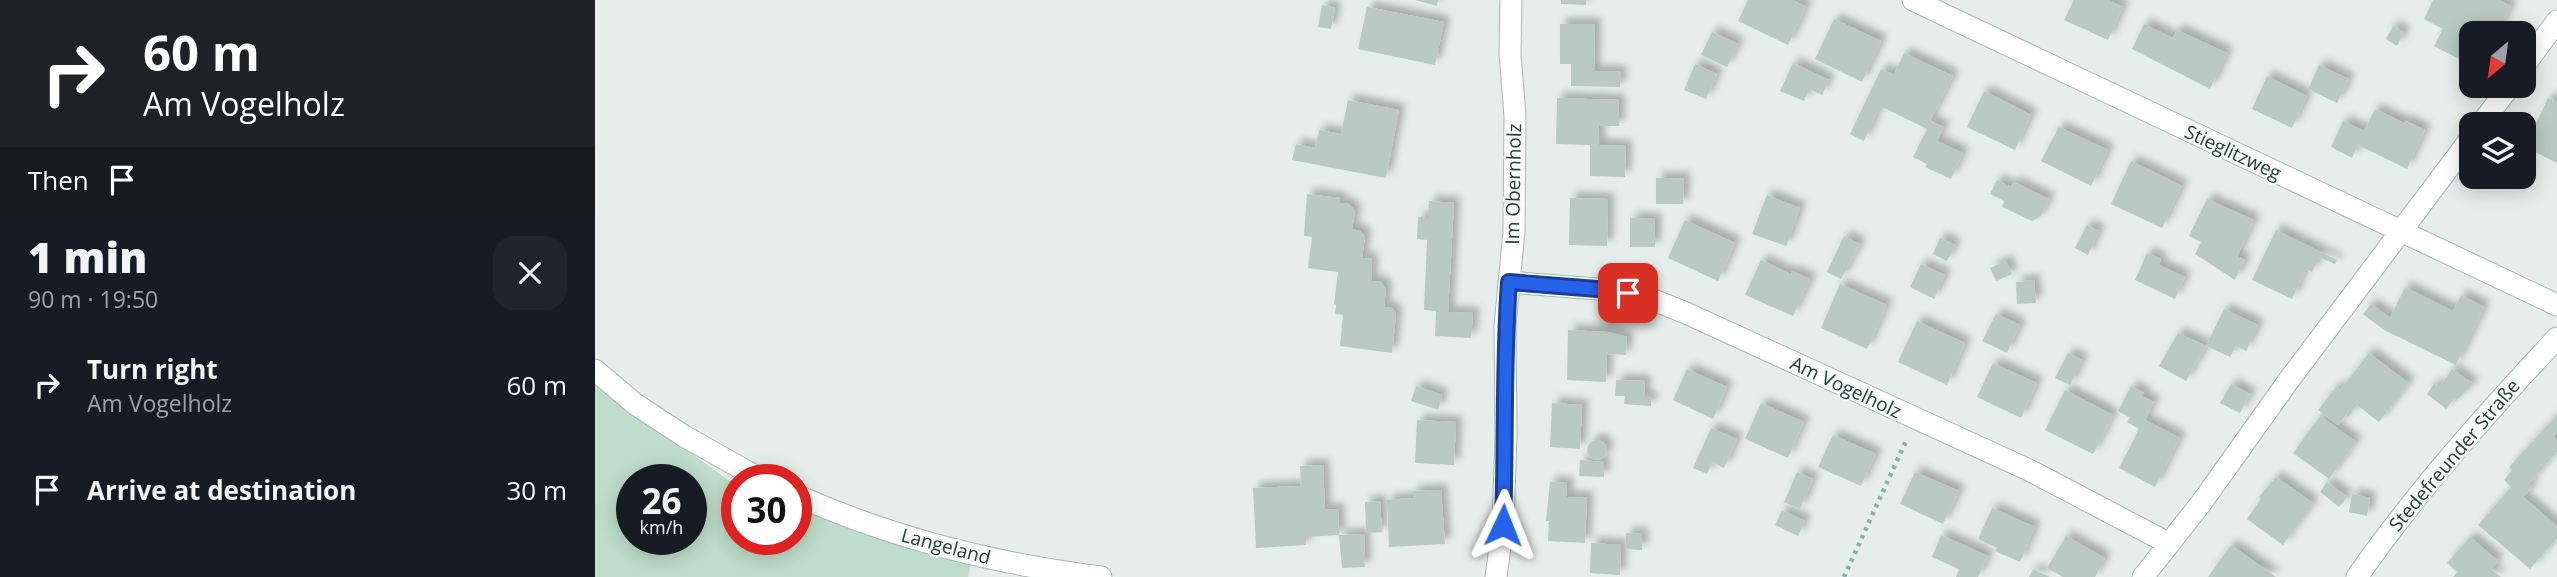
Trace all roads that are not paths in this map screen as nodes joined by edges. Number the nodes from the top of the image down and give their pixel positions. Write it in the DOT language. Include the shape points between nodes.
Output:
graph roads {
  1 [pos="1510,0"];
  2 [pos="1913,0"];
  3 [pos="2557,21"];
  4 [pos="2536,49"];
  5 [pos="2459,154"];
  6 [pos="2402,232"];
  7 [pos="1509,282"];
  8 [pos="2555,305"];
  9 [pos="2557,338"];
  10 [pos="595,370"];
  11 [pos="734,464"];
  12 [pos="812,502"];
  13 [pos="2168,543"];
  14 [pos="1101,577"];
  15 [pos="1494,577"];
  16 [pos="2143,577"];
  17 [pos="2357,577"];
  1 -- 7 [label="street, Im Obernholz" via="1515,141"];
  2 -- 6 [label="street, Stieglitzweg"];
  3 -- 4 [label="street"];
  5 -- 6 [label="street"];
  6 -- 8 [label="street, Stieglitzweg"];
  6 -- 13 [label="street"];
  7 -- 13 [label="street, Am Vogelholz" via="1646,297 2031,471"];
  7 -- 15 [label="street, Im Obernholz" via="1503,525"];
  9 -- 17 [label="street, Stedefreunder Straße" via="2471,430"];
  10 -- 11 [label="street" via="635,404"];
  12 -- 14 [label="street, Langeland" via="919,540 1040,570"];
  13 -- 16 [label="street"];
}
